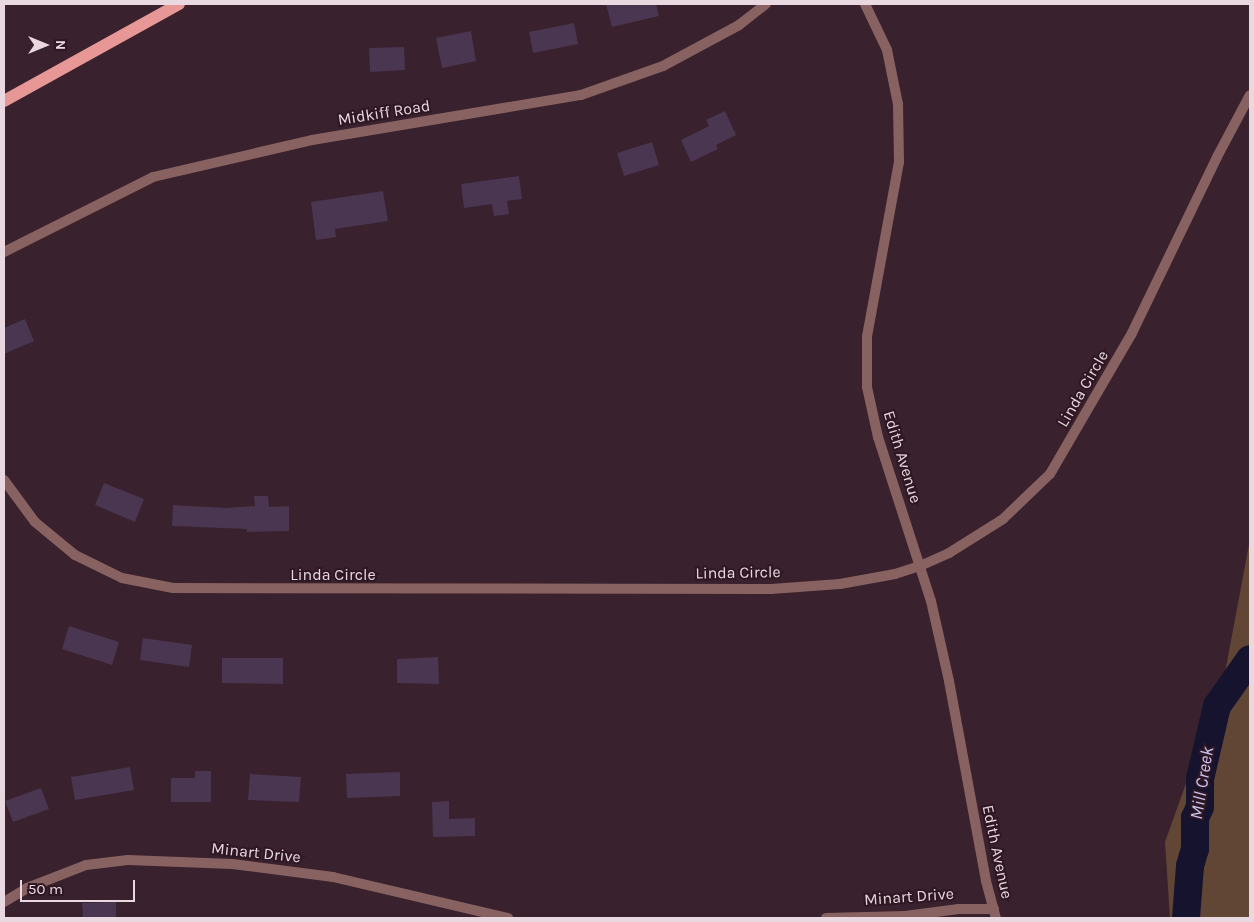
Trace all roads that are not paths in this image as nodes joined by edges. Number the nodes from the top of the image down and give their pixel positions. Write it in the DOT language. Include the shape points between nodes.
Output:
graph roads {
  1 [pos="179,4"];
  2 [pos="766,4"];
  3 [pos="865,4"];
  4 [pos="1250,95"];
  5 [pos="4,101"];
  6 [pos="4,252"];
  7 [pos="4,480"];
  8 [pos="920,566"];
  9 [pos="4,902"];
  10 [pos="995,914"];
  11 [pos="508,918"];
  12 [pos="826,918"];
  1 -- 5 [label="main road"];
  2 -- 6 [label="street, Midkiff Road" via="739,25 663,66 589,92 312,140 153,177"];
  3 -- 8 [label="street, Edith Avenue" via="887,50 898,104 899,162 867,336 867,387 878,438"];
  4 -- 8 [label="street, Linda Circle" via="1132,333 1050,474 1003,519 949,553"];
  7 -- 8 [label="street, Linda Circle" via="34,522 75,554 122,578 172,588 771,589 840,584"];
  8 -- 10 [label="street, Edith Avenue" via="949,681 986,882"];
  9 -- 11 [label="street, Minart Drive" via="27,888 86,865 128,860 232,864 333,877"];
  10 -- 12 [label="street, Minart Drive" via="959,908 906,916"];
}
